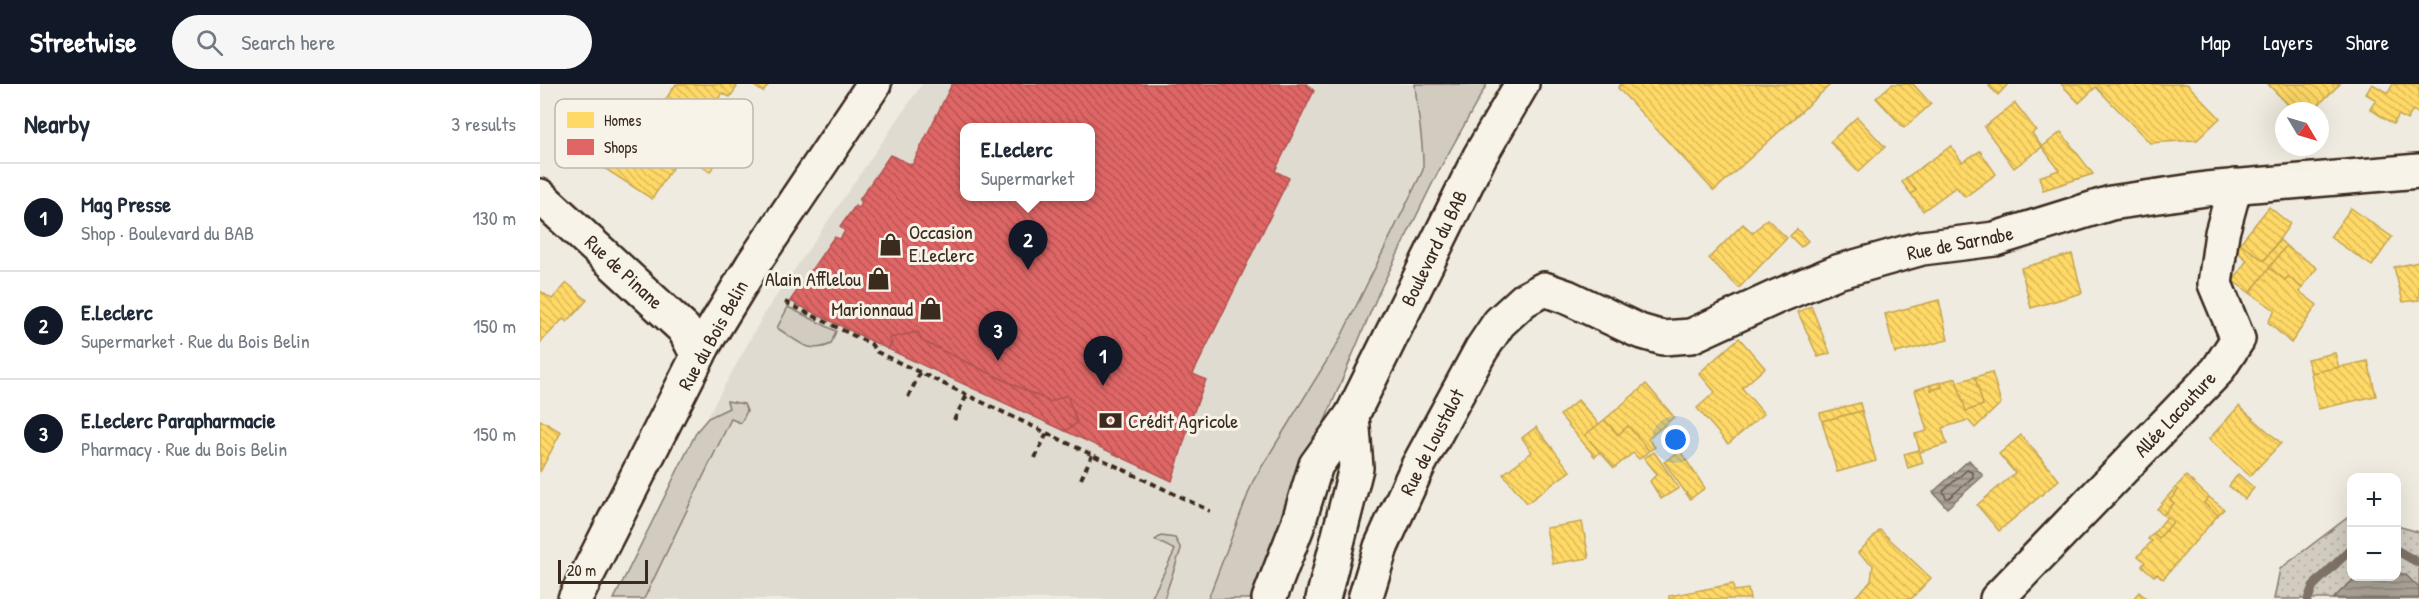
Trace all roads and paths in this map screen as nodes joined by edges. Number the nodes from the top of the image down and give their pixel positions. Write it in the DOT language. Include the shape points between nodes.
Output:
graph roads {
  1 [pos="874,84"];
  2 [pos="1522,84"];
  3 [pos="2419,171"];
  4 [pos="2235,186"];
  5 [pos="540,196"];
  6 [pos="1524,300"];
  7 [pos="785,302"];
  8 [pos="698,356"];
  9 [pos="920,373"];
  10 [pos="967,395"];
  11 [pos="908,397"];
  12 [pos="1352,415"];
  13 [pos="954,420"];
  14 [pos="1047,433"];
  15 [pos="1092,455"];
  16 [pos="1035,458"];
  17 [pos="1081,479"];
  18 [pos="1210,511"];
  19 [pos="575,599"];
  20 [pos="1269,599"];
  21 [pos="1323,599"];
  22 [pos="1365,599"];
  23 [pos="1997,599"];
  1 -- 8 [label="street, Rue du Bois Belin" via="753,264"];
  2 -- 12 [label="street, Boulevard du BAB" via="1480,156"];
  3 -- 4 [label="street, Rue de Sarnabe"];
  4 -- 6 [label="street, Rue de Sarnabe" via="2110,203 1995,239 1923,248 1837,272 1691,336 1663,338 1639,331 1544,289"];
  4 -- 23 [label="street, Allée Lacouture" via="2222,233 2215,284 2238,339 2217,371"];
  5 -- 8 [label="street, Rue de Pinane" via="684,329"];
  6 -- 22 [label="street, Rue de Loustalot" via="1499,323 1451,401 1381,547"];
  7 -- 9 [label="path"];
  8 -- 19 [label="street, Rue du Bois Belin"];
  9 -- 10 [label="path"];
  9 -- 11 [label="path"];
  10 -- 13 [label="path"];
  10 -- 14 [label="path"];
  12 -- 20 [label="street, Boulevard du BAB" via="1316,465"];
  12 -- 21 [label="street" via="1356,468"];
  14 -- 15 [label="path"];
  14 -- 16 [label="path"];
  15 -- 17 [label="path"];
  15 -- 18 [label="path"];
}
